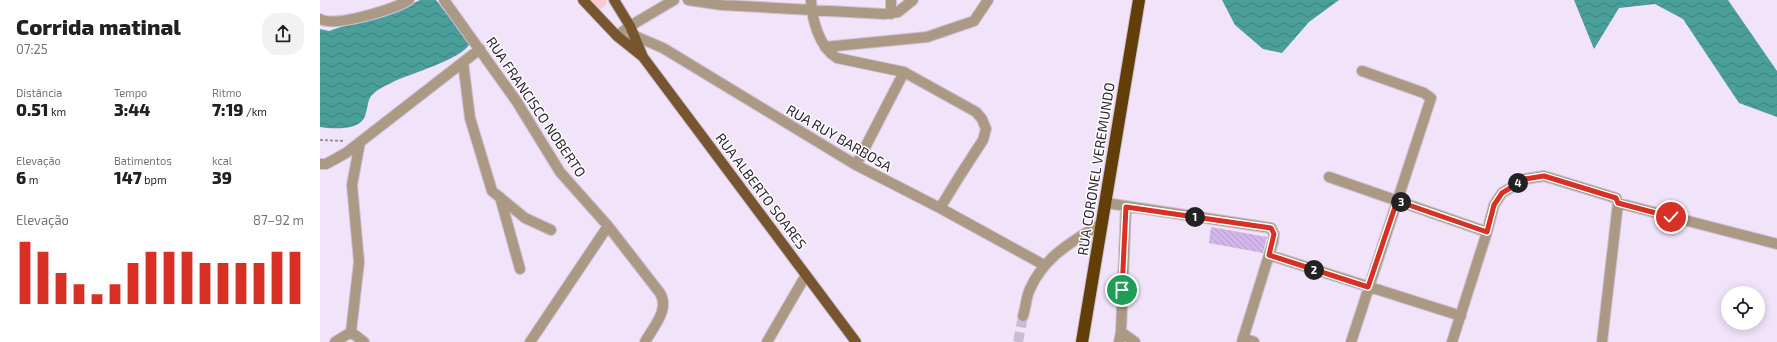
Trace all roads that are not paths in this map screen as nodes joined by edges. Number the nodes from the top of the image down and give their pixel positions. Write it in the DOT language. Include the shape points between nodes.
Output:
graph roads {
  1 [pos="409,0"];
  2 [pos="444,0"];
  3 [pos="583,0"];
  4 [pos="614,0"];
  5 [pos="674,0"];
  6 [pos="688,0"];
  7 [pos="812,0"];
  8 [pos="891,0"];
  9 [pos="913,0"];
  10 [pos="988,0"];
  11 [pos="1139,0"];
  12 [pos="723,3"];
  13 [pos="812,11"];
  14 [pos="891,14"];
  15 [pos="320,19"];
  16 [pos="630,26"];
  17 [pos="635,36"];
  18 [pos="620,39"];
  19 [pos="825,47"];
  20 [pos="480,49"];
  21 [pos="643,57"];
  22 [pos="463,62"];
  23 [pos="1362,71"];
  24 [pos="904,72"];
  25 [pos="360,142"];
  26 [pos="322,165"];
  27 [pos="856,165"];
  28 [pos="1329,177"];
  29 [pos="500,197"];
  30 [pos="1397,201"];
  31 [pos="1106,203"];
  32 [pos="1618,203"];
  33 [pos="1126,207"];
  34 [pos="940,208"];
  35 [pos="1103,222"];
  36 [pos="608,226"];
  37 [pos="551,230"];
  38 [pos="1487,232"];
  39 [pos="1777,244"];
  40 [pos="1269,255"];
  41 [pos="1044,265"];
  42 [pos="520,269"];
  43 [pos="806,275"];
  44 [pos="1368,287"];
  45 [pos="1023,316"];
  46 [pos="1461,316"];
  47 [pos="351,332"];
  48 [pos="1120,337"];
  49 [pos="1243,340"];
  50 [pos="335,342"];
  51 [pos="364,342"];
  52 [pos="530,342"];
  53 [pos="644,342"];
  54 [pos="767,342"];
  55 [pos="856,342"];
  56 [pos="1082,342"];
  57 [pos="1135,342"];
  58 [pos="1254,342"];
  59 [pos="1351,342"];
  60 [pos="1452,342"];
  61 [pos="1602,342"];
  1 -- 15 [label="street" via="383,11 336,22"];
  2 -- 20 [label="street, RUA FRANCISCO NOBERTO"];
  3 -- 18 [label="main road, RUA ALBERTO SOARES"];
  4 -- 16 [label="main road, RUA ALBERTO SOARES"];
  5 -- 16 [label="street"];
  6 -- 12 [label="street"];
  7 -- 13 [label="street"];
  8 -- 14 [label="street"];
  9 -- 14 [label="street" via="898,12"];
  10 -- 19 [label="street" via="974,21 927,37"];
  11 -- 31 [label="highway, RUA CORONEL VEREMUNDO"];
  12 -- 13 [label="street"];
  13 -- 14 [label="street"];
  13 -- 19 [label="street"];
  16 -- 17 [label="main road, RUA ALBERTO SOARES"];
  16 -- 18 [label="street"];
  17 -- 18 [label="street"];
  17 -- 21 [label="main road, RUA ALBERTO SOARES"];
  17 -- 27 [label="street, RUA RUY BARBOSA" via="663,48"];
  18 -- 21 [label="main road, RUA ALBERTO SOARES"];
  19 -- 24 [label="street" via="837,58"];
  20 -- 22 [label="street"];
  20 -- 36 [label="street, RUA FRANCISCO NOBERTO" via="517,102 560,172"];
  21 -- 43 [label="main road, RUA ALBERTO SOARES"];
  22 -- 25 [label="street"];
  22 -- 29 [label="street" via="470,118 492,190"];
  23 -- 30 [label="street" via="1424,93 1430,98"];
  24 -- 27 [label="street"];
  24 -- 34 [label="street" via="976,112 986,129 984,140"];
  25 -- 26 [label="street" via="346,153"];
  25 -- 47 [label="street" via="352,185 358,262"];
  27 -- 34 [label="street, RUA RUY BARBOSA"];
  28 -- 30 [label="street"];
  29 -- 37 [label="street" via="525,218"];
  29 -- 42 [label="street"];
  30 -- 38 [label="street"];
  30 -- 44 [label="street"];
  31 -- 33 [label="street"];
  31 -- 35 [label="highway, RUA CORONEL VEREMUNDO"];
  32 -- 38 [label="street" via="1616,198 1544,176 1525,179 1502,193 1494,205"];
  32 -- 39 [label="street"];
  32 -- 61 [label="street"];
  33 -- 40 [label="street" via="1271,228 1274,234"];
  33 -- 48 [label="street"];
  34 -- 41 [label="street, RUA RUY BARBOSA"];
  35 -- 41 [label="street" via="1055,254"];
  35 -- 56 [label="highway, RUA CORONEL VEREMUNDO"];
  36 -- 52 [label="street"];
  36 -- 53 [label="street, RUA FRANCISCO NOBERTO" via="660,293 664,304"];
  38 -- 46 [label="street"];
  40 -- 44 [label="street"];
  40 -- 49 [label="street"];
  41 -- 45 [label="street" via="1030,290"];
  43 -- 54 [label="street"];
  43 -- 55 [label="main road, RUA ALBERTO SOARES"];
  44 -- 46 [label="street"];
  44 -- 59 [label="street"];
  46 -- 60 [label="street"];
  47 -- 50 [label="street"];
  47 -- 51 [label="street"];
  48 -- 57 [label="street"];
  49 -- 58 [label="street"];
}
